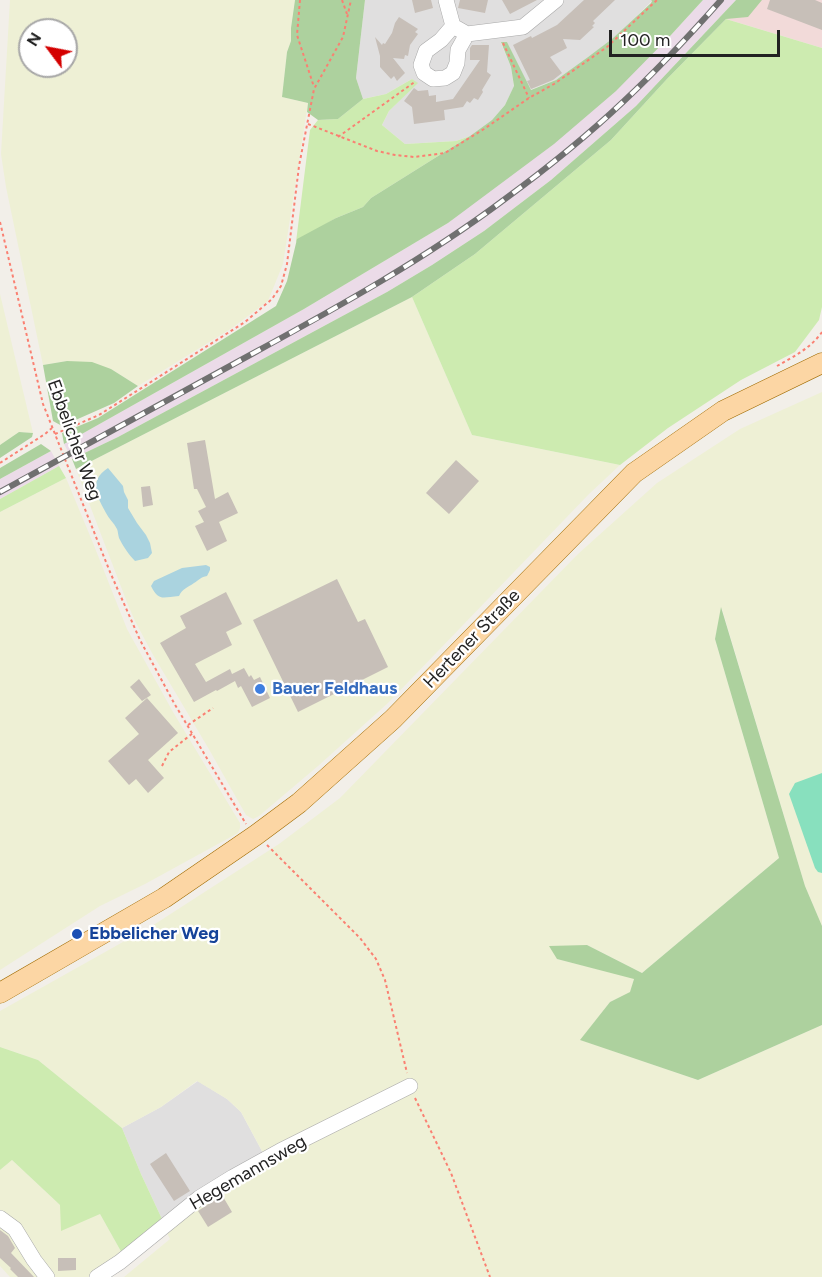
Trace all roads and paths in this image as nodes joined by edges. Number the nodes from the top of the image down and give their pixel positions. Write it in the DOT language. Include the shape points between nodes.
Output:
graph roads {
  1 [pos="300,0"];
  2 [pos="342,0"];
  3 [pos="351,0"];
  4 [pos="446,0"];
  5 [pos="556,0"];
  6 [pos="657,0"];
  7 [pos="347,14"];
  8 [pos="453,26"];
  9 [pos="498,31"];
  10 [pos="467,34"];
  11 [pos="424,73"];
  12 [pos="314,89"];
  13 [pos="529,98"];
  14 [pos="308,124"];
  15 [pos="338,137"];
  16 [pos="0,222"];
  17 [pos="822,332"];
  18 [pos="822,347"];
  19 [pos="822,363"];
  20 [pos="778,366"];
  21 [pos="802,373"];
  22 [pos="52,428"];
  23 [pos="55,434"];
  24 [pos="0,463"];
  25 [pos="213,708"];
  26 [pos="188,725"];
  27 [pos="193,734"];
  28 [pos="162,766"];
  29 [pos="256,835"];
  30 [pos="0,993"];
  31 [pos="410,1086"];
  32 [pos="0,1218"];
  33 [pos="47,1277"];
  34 [pos="97,1277"];
  35 [pos="490,1277"];
  1 -- 12 [label="path" via="297,35"];
  2 -- 7 [label="path"];
  3 -- 7 [label="path"];
  4 -- 8 [label="street"];
  5 -- 9 [label="street" via="523,27"];
  6 -- 13 [label="path" via="607,47"];
  7 -- 12 [label="path" via="343,37"];
  8 -- 10 [label="street"];
  8 -- 11 [label="street" via="426,51 421,65"];
  9 -- 10 [label="street"];
  9 -- 13 [label="path"];
  10 -- 11 [label="street" via="458,50 453,73 433,79"];
  11 -- 15 [label="path"];
  12 -- 14 [label="path"];
  13 -- 15 [label="path" via="445,153 395,155"];
  14 -- 15 [label="path"];
  14 -- 23 [label="path" via="287,264 273,299 245,322 109,409"];
  16 -- 22 [label="path, Ebbelicher Weg"];
  17 -- 20 [label="path"];
  18 -- 21 [label="main road"];
  19 -- 21 [label="main road, Hertener Straße"];
  21 -- 29 [label="main road, Hertener Straße" via="723,411 634,473 393,719 299,803"];
  22 -- 23 [label="path, Ebbelicher Weg"];
  22 -- 24 [label="path"];
  23 -- 26 [label="path, Ebbelicher Weg" via="140,640"];
  25 -- 26 [label="path"];
  26 -- 27 [label="path, Ebbelicher Weg"];
  27 -- 28 [label="path" via="169,752"];
  27 -- 29 [label="path, Ebbelicher Weg" via="243,821"];
  29 -- 30 [label="main road, Hertener Straße" via="164,898"];
  29 -- 31 [label="path, Ebbelicher Weg" via="342,919 376,959 385,980"];
  31 -- 34 [label="street, Hegemannsweg" via="280,1150 216,1187"];
  31 -- 35 [label="path, Ebbelicher Weg" via="451,1173"];
  32 -- 33 [label="street" via="15,1229"];
}
